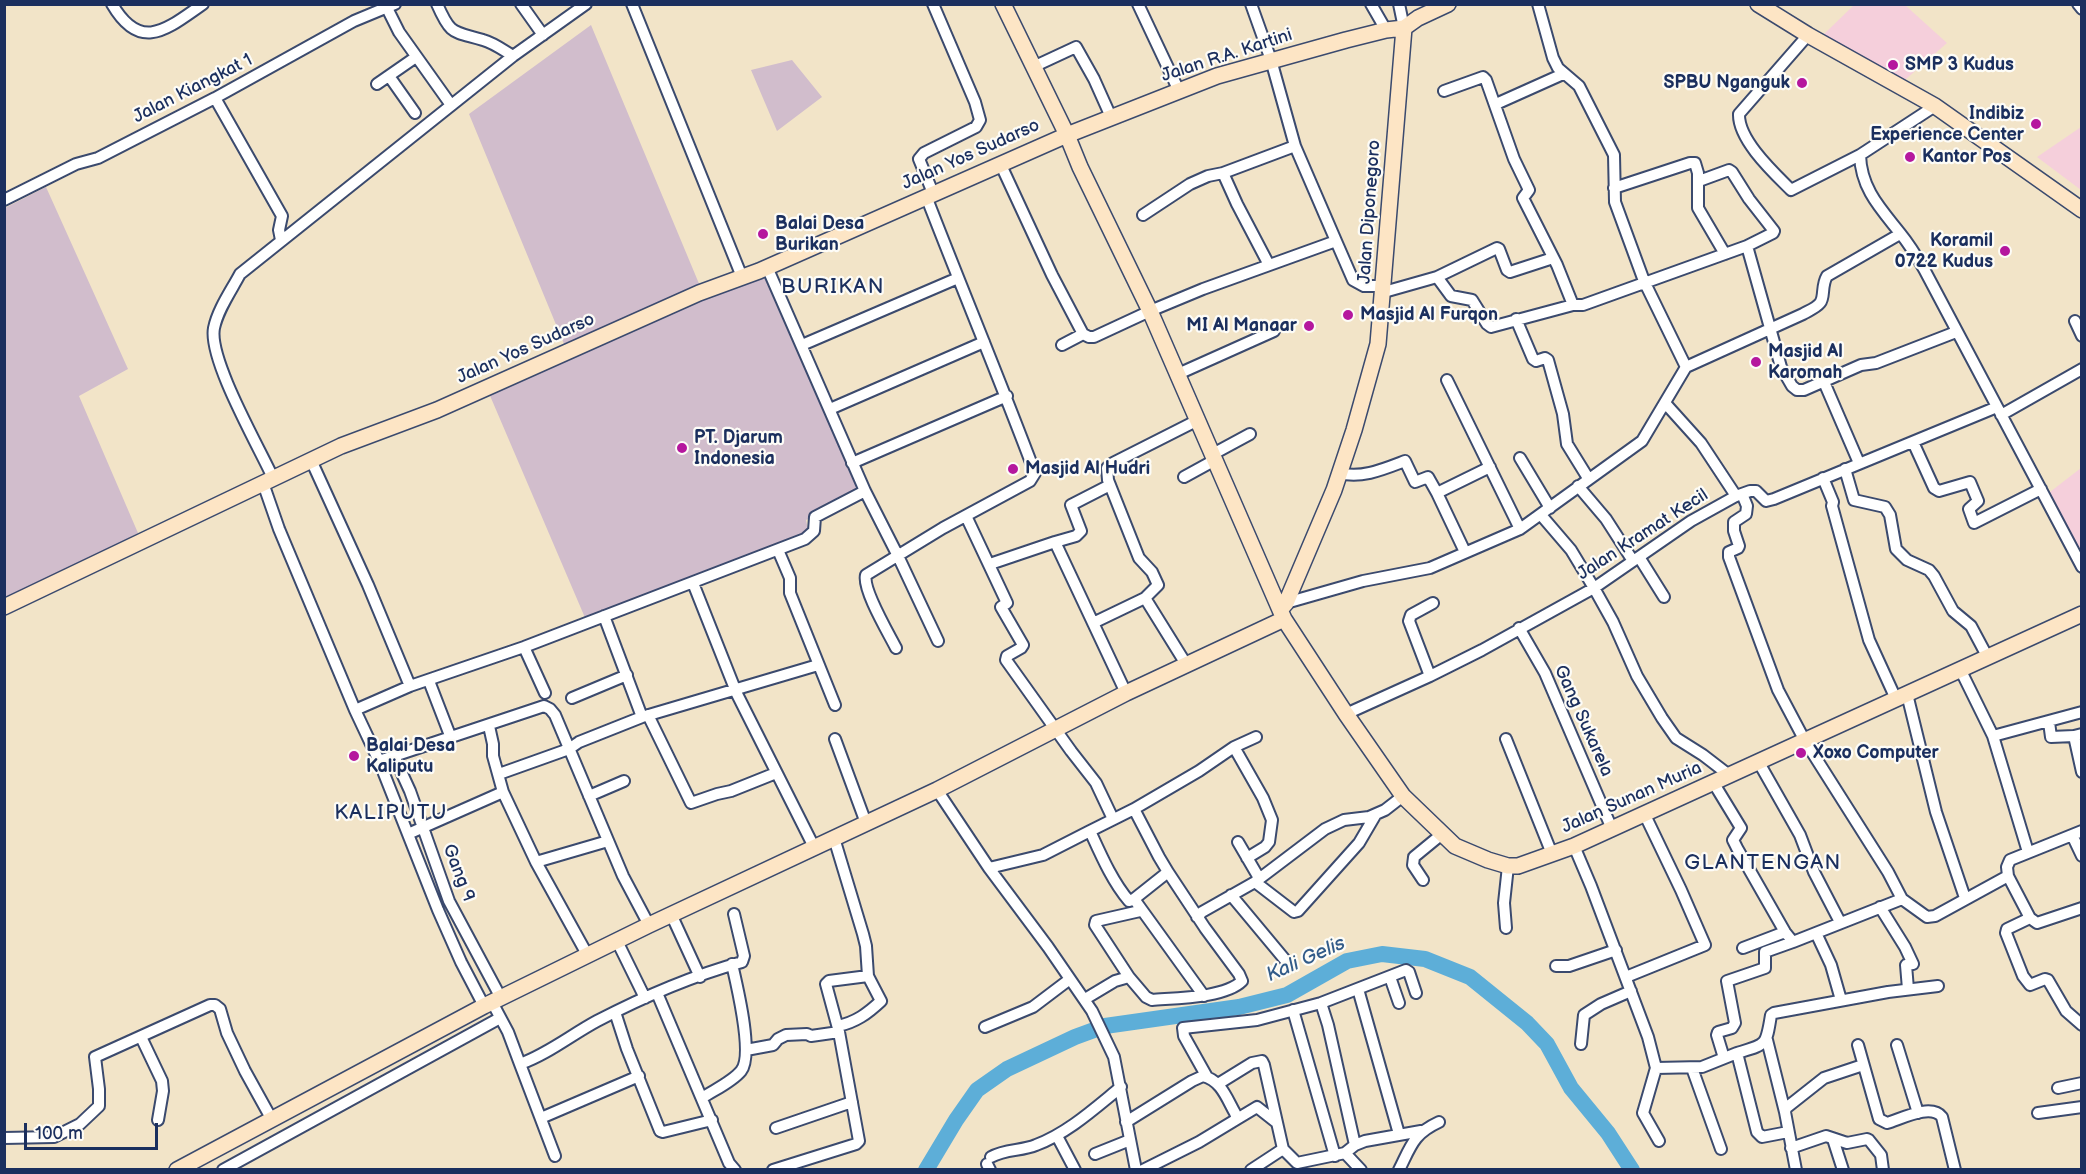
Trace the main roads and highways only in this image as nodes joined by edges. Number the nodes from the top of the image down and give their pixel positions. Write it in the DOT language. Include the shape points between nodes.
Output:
graph roads {
  1 [pos="1003,4"];
  2 [pos="1448,4"];
  3 [pos="1758,4"];
  4 [pos="1404,28"];
  5 [pos="1067,135"];
  6 [pos="2082,210"];
  7 [pos="4,607"];
  8 [pos="1283,611"];
  9 [pos="2082,614"];
  10 [pos="177,1170"];
  1 -- 5 [label="main road"];
  2 -- 4 [label="main road"];
  3 -- 6 [label="main road" via="1935,106"];
  4 -- 5 [label="main road, Jalan R.A. Kartini" via="1217,76"];
  4 -- 8 [label="main road, Jalan Diponegoro" via="1378,344 1340,473"];
  5 -- 7 [label="main road, Jalan Yos Sudarso" via="437,410 341,446"];
  5 -- 8 [label="main road"];
  8 -- 9 [label="main road, Jalan Sunan Muria" via="1346,714 1403,796 1455,846 1508,866 1574,846"];
  8 -- 10 [label="main road" via="937,790 492,1002"];
}
